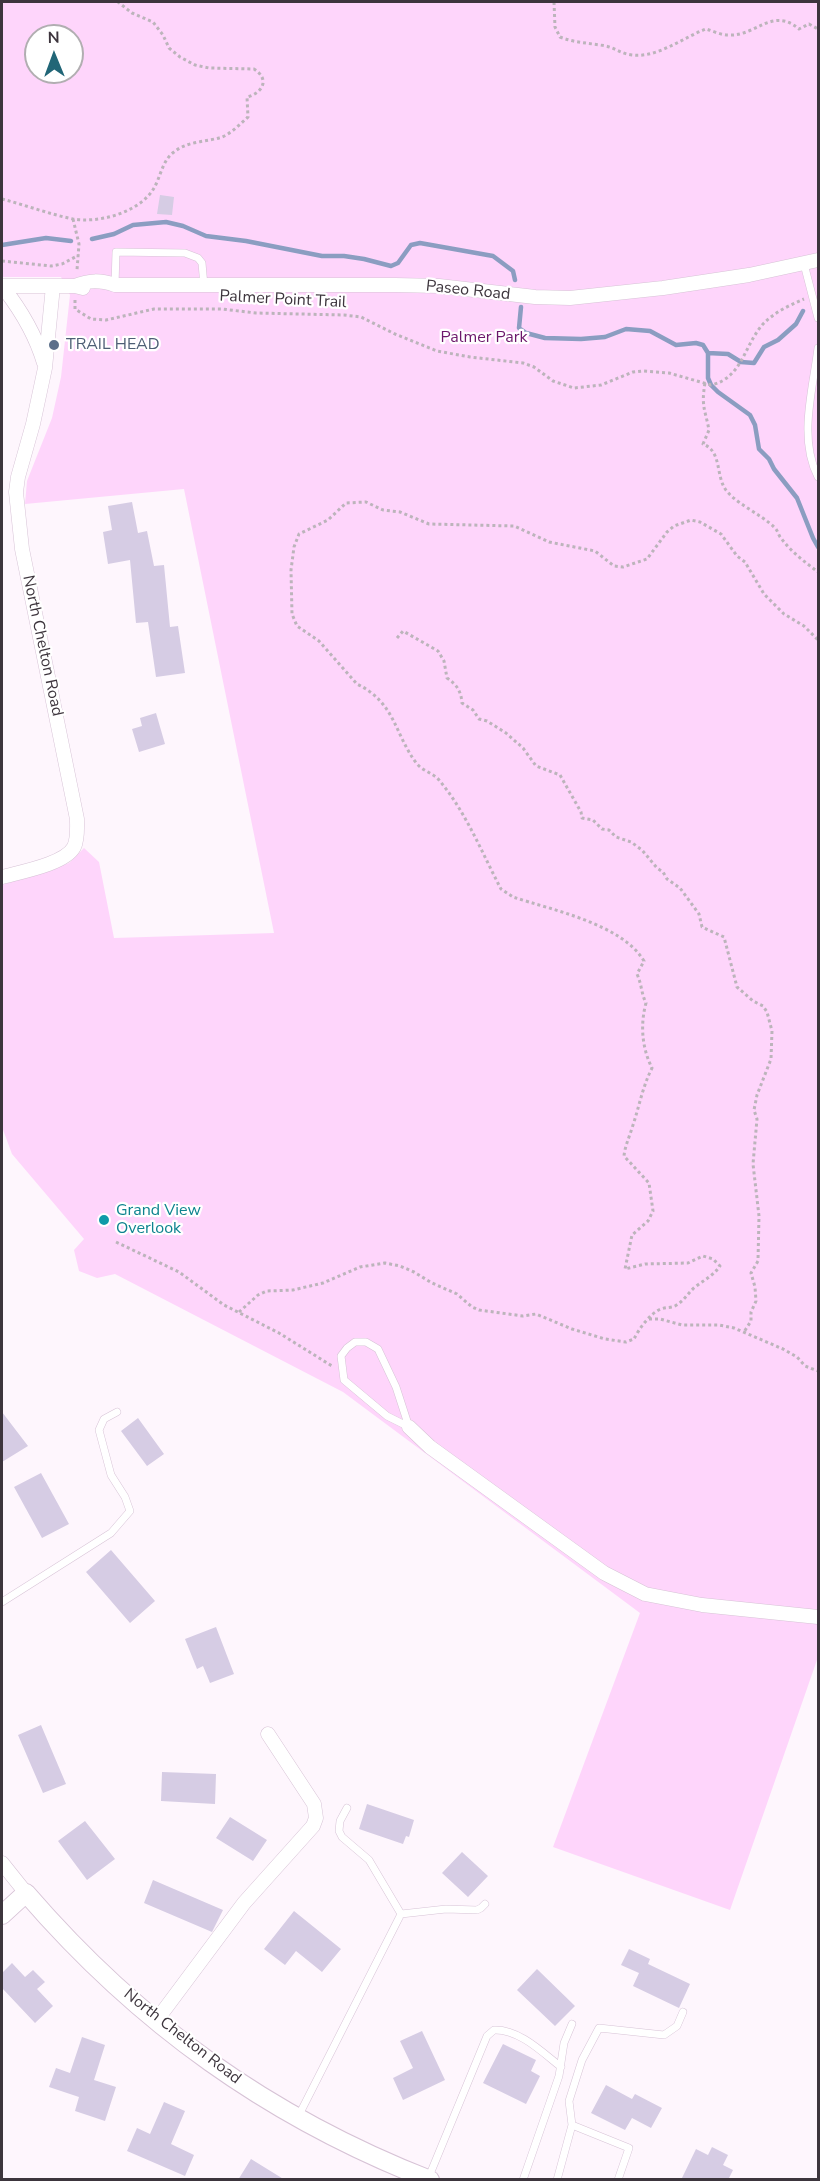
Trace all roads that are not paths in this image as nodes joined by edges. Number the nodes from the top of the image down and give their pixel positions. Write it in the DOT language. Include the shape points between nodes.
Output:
graph roads {
  1 [pos="819,260"];
  2 [pos="804,264"];
  3 [pos="115,285"];
  4 [pos="2,286"];
  5 [pos="53,286"];
  6 [pos="204,286"];
  7 [pos="819,318"];
  8 [pos="819,348"];
  9 [pos="45,368"];
  10 [pos="819,477"];
  11 [pos="2,877"];
  12 [pos="117,1412"];
  13 [pos="409,1427"];
  14 [pos="2,1602"];
  15 [pos="819,1617"];
  16 [pos="268,1734"];
  17 [pos="347,1808"];
  18 [pos="2,1863"];
  19 [pos="26,1893"];
  20 [pos="485,1904"];
  21 [pos="401,1914"];
  22 [pos="2,1915"];
  23 [pos="683,2012"];
  24 [pos="156,2021"];
  25 [pos="572,2024"];
  26 [pos="561,2067"];
  27 [pos="298,2118"];
  28 [pos="572,2125"];
  29 [pos="430,2179"];
  30 [pos="523,2180"];
  31 [pos="556,2180"];
  32 [pos="618,2180"];
  1 -- 2 [label="street, Paseo Road"];
  2 -- 6 [label="street, Paseo Road" via="663,288 570,298 395,285"];
  2 -- 7 [label="lane"];
  3 -- 5 [label="street, Paseo Road" via="97,281"];
  3 -- 6 [label="street, Paseo Road"];
  3 -- 6 [label="lane" via="116,252 192,255 202,263"];
  4 -- 5 [label="street, Paseo Road"];
  4 -- 9 [label="street, North Chelton Road" via="34,333"];
  5 -- 9 [label="street, North Chelton Road"];
  8 -- 10 [label="lane" via="808,434"];
  9 -- 11 [label="street, North Chelton Road" via="18,477 17,512 77,819 77,836 74,848 65,856"];
  12 -- 14 [label="lane" via="104,1419 99,1430 111,1475 130,1511 111,1533"];
  13 -- 13 [label="lane" via="378,1349 366,1342 355,1342 341,1356 344,1380 387,1416"];
  13 -- 15 [label="street" via="430,1447 586,1560 645,1594 674,1601"];
  16 -- 24 [label="street" via="314,1804 313,1826 244,1903"];
  17 -- 21 [label="lane" via="340,1821 342,1838 369,1860"];
  18 -- 19 [label="street, North Chelton Road"];
  19 -- 22 [label="street"];
  19 -- 24 [label="street, North Chelton Road" via="85,1958"];
  20 -- 21 [label="lane" via="477,1910"];
  21 -- 27 [label="lane"];
  23 -- 28 [label="lane" via="676,2026 664,2035 599,2028 582,2060 569,2101"];
  24 -- 27 [label="street, North Chelton Road" via="209,2063"];
  25 -- 26 [label="lane" via="564,2043"];
  26 -- 29 [label="lane" via="529,2042 504,2030 494,2030 487,2036"];
  26 -- 30 [label="lane"];
  27 -- 29 [label="street, North Chelton Road"];
  28 -- 31 [label="lane"];
  28 -- 32 [label="lane" via="629,2148"];
}
